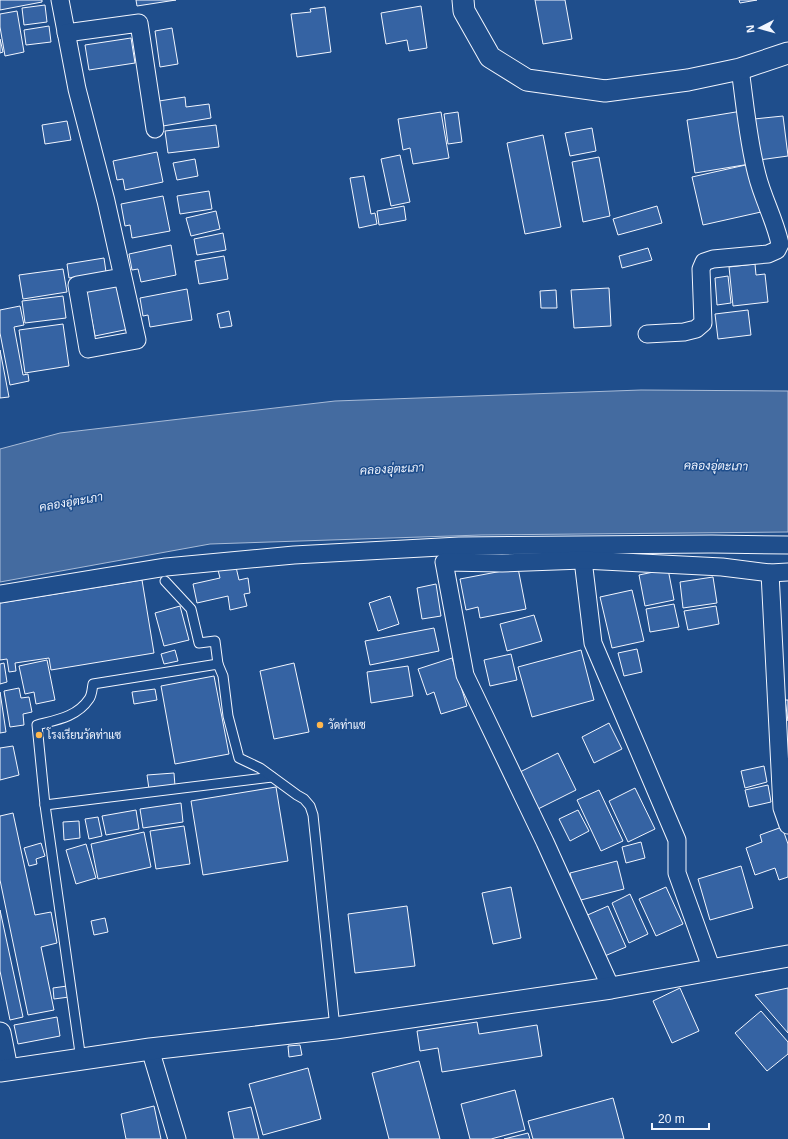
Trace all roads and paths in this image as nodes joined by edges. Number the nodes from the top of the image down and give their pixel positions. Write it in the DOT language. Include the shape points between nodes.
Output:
graph roads {
  1 [pos="60,0"];
  2 [pos="463,0"];
  3 [pos="66,33"];
  4 [pos="788,53"];
  5 [pos="740,69"];
  6 [pos="154,129"];
  7 [pos="122,277"];
  8 [pos="647,334"];
  9 [pos="788,545"];
  10 [pos="583,560"];
  11 [pos="788,572"];
  12 [pos="770,573"];
  13 [pos="165,581"];
  14 [pos="0,594"];
  15 [pos="218,664"];
  16 [pos="272,778"];
  17 [pos="46,805"];
  18 [pos="788,825"];
  19 [pos="788,956"];
  20 [pos="712,970"];
  21 [pos="611,988"];
  22 [pos="335,1028"];
  23 [pos="0,1033"];
  24 [pos="150,1049"];
  25 [pos="82,1060"];
  26 [pos="4,1070"];
  27 [pos="177,1139"];
  1 -- 3 [label="street"];
  2 -- 5 [label="street" via="464,10 490,57 527,80 605,91 688,80"];
  3 -- 6 [label="street" via="139,23"];
  3 -- 7 [label="street"];
  4 -- 5 [label="street"];
  5 -- 8 [label="street" via="757,176 780,244 777,250 768,254 704,262 701,269 703,323 696,329 684,332"];
  7 -- 7 [label="street" via="137,340 88,349 77,284"];
  9 -- 14 [label="street" via="459,546 302,554 166,567"];
  10 -- 12 [label="street"];
  10 -- 20 [label="street" via="593,643 677,840 677,874"];
  10 -- 21 [label="street" via="444,562 465,675"];
  11 -- 12 [label="street"];
  12 -- 18 [label="street" via="782,808"];
  13 -- 15 [label="lane" via="191,609 199,643 215,641"];
  15 -- 16 [label="lane" via="223,676 228,716 239,758 260,768"];
  15 -- 17 [label="lane" via="93,684 90,698 77,712 62,719 37,725"];
  16 -- 17 [label="lane"];
  16 -- 22 [label="lane" via="304,799 314,815"];
  17 -- 25 [label="lane"];
  19 -- 20 [label="street"];
  20 -- 21 [label="street"];
  21 -- 22 [label="street"];
  22 -- 24 [label="street"];
  23 -- 26 [label="street"];
  24 -- 25 [label="street"];
  24 -- 27 [label="street"];
  25 -- 26 [label="street"];
}
